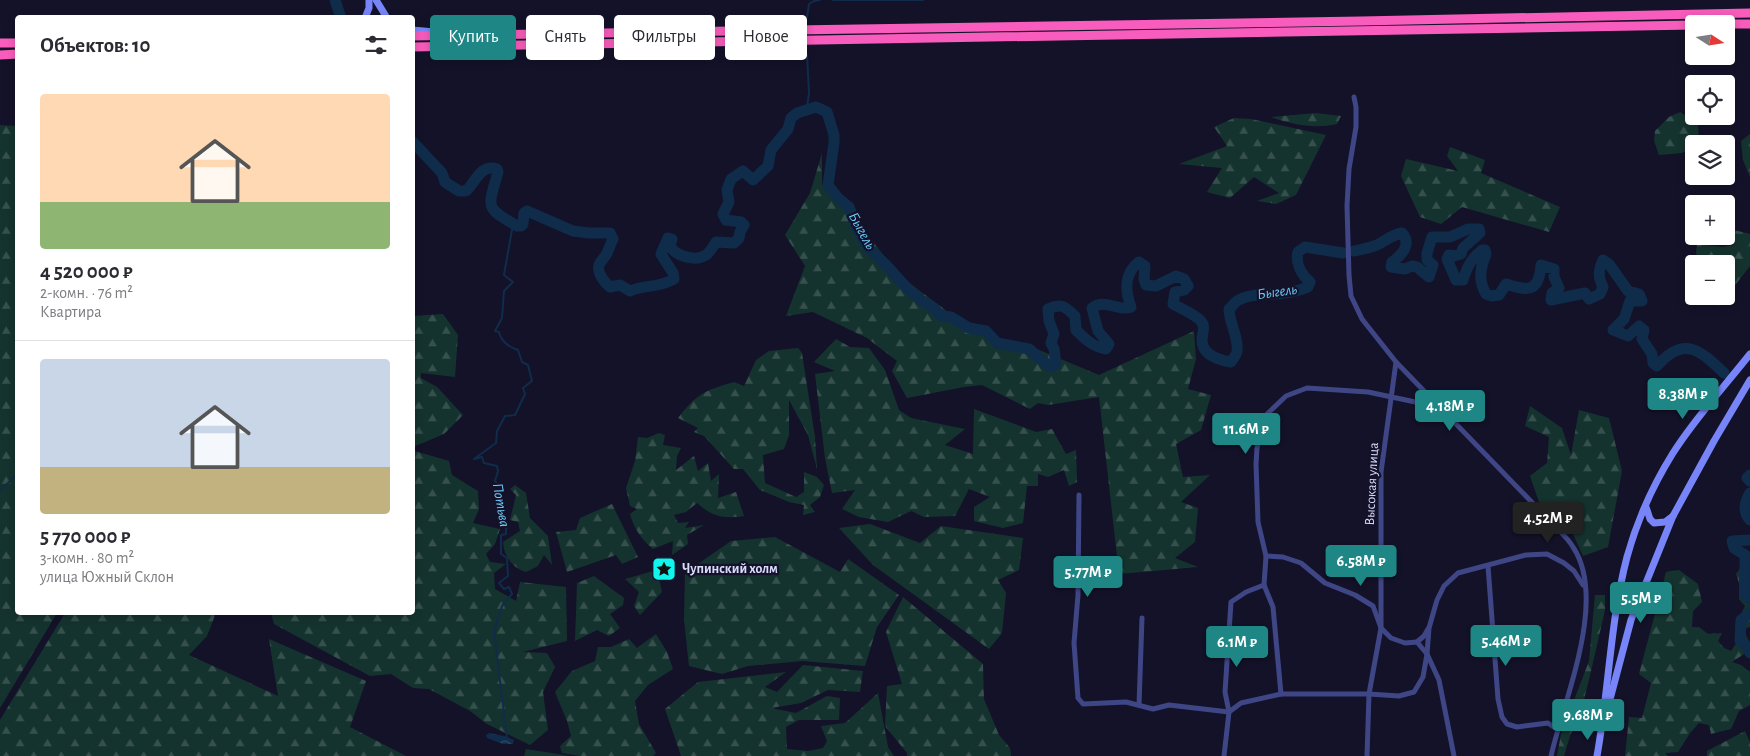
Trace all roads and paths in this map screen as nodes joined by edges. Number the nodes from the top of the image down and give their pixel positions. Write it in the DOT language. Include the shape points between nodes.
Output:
graph roads {
  1 [pos="370,0"];
  2 [pos="376,0"];
  3 [pos="1748,13"];
  4 [pos="366,15"];
  5 [pos="385,15"];
  6 [pos="1685,25"];
  7 [pos="415,30"];
  8 [pos="430,31"];
  9 [pos="516,34"];
  10 [pos="415,36"];
  11 [pos="430,36"];
  12 [pos="0,43"];
  13 [pos="15,43"];
  14 [pos="415,47"];
  15 [pos="15,54"];
  16 [pos="0,55"];
  17 [pos="1354,97"];
  18 [pos="1750,354"];
  19 [pos="1396,362"];
  20 [pos="1750,380"];
  21 [pos="1391,398"];
  22 [pos="1439,407"];
  23 [pos="1078,495"];
  24 [pos="1645,506"];
  25 [pos="1673,516"];
  26 [pos="1266,556"];
  27 [pos="1488,566"];
  28 [pos="1264,585"];
  29 [pos="1585,590"];
  30 [pos="1142,618"];
  31 [pos="1381,628"];
  32 [pos="1429,628"];
  33 [pos="1417,642"];
  34 [pos="1427,654"];
  35 [pos="1281,694"];
  36 [pos="1369,694"];
  37 [pos="1139,706"];
  38 [pos="1229,712"];
  39 [pos="1558,730"];
  40 [pos="1602,730"];
  41 [pos="1224,756"];
  42 [pos="1367,756"];
  43 [pos="1454,756"];
  44 [pos="1551,756"];
  45 [pos="1597,756"];
  1 -- 4 [label="street"];
  2 -- 5 [label="street"];
  3 -- 9 [label="highway"];
  6 -- 14 [label="highway"];
  7 -- 8 [label="street"];
  10 -- 11 [label="highway"];
  12 -- 13 [label="highway"];
  15 -- 16 [label="highway"];
  17 -- 19 [label="street" via="1356,127 1347,206 1351,296 1362,319"];
  18 -- 24 [label="street" via="1672,454"];
  19 -- 21 [label="street, Высокая улица"];
  19 -- 22 [label="street"];
  20 -- 25 [label="street"];
  21 -- 22 [label="street"];
  21 -- 26 [label="street" via="1368,392 1307,388 1286,396 1265,416 1256,464 1258,522"];
  21 -- 31 [label="street, Высокая улица" via="1381,472"];
  22 -- 29 [label="street" via="1573,547 1581,564"];
  23 -- 37 [label="street" via="1078,595 1074,643 1078,698 1082,704 1126,702"];
  24 -- 25 [label="street" via="1654,523 1665,522"];
  24 -- 40 [label="street" via="1627,558 1616,615"];
  25 -- 40 [label="street" via="1631,620"];
  26 -- 28 [label="street"];
  26 -- 31 [label="street" via="1301,563 1325,583 1373,606"];
  27 -- 29 [label="street" via="1526,554 1547,554 1574,571"];
  27 -- 32 [label="street" via="1458,573 1444,586 1436,600"];
  27 -- 39 [label="street" via="1502,717 1507,724 1517,727 1548,723"];
  28 -- 35 [label="street" via="1273,607"];
  28 -- 38 [label="street" via="1231,602 1225,692"];
  29 -- 39 [label="street" via="1587,599 1580,654"];
  30 -- 37 [label="street"];
  31 -- 33 [label="street" via="1391,638 1404,643"];
  31 -- 36 [label="street, Высокая улица"];
  32 -- 33 [label="street"];
  32 -- 34 [label="street"];
  33 -- 34 [label="street"];
  34 -- 36 [label="street" via="1423,677 1414,692 1398,696"];
  34 -- 43 [label="street" via="1439,680"];
  35 -- 36 [label="street"];
  35 -- 38 [label="street" via="1241,703"];
  36 -- 42 [label="street, Высокая улица"];
  37 -- 38 [label="street" via="1154,709 1169,705"];
  38 -- 41 [label="street"];
  39 -- 44 [label="street"];
  40 -- 45 [label="street"];
}
